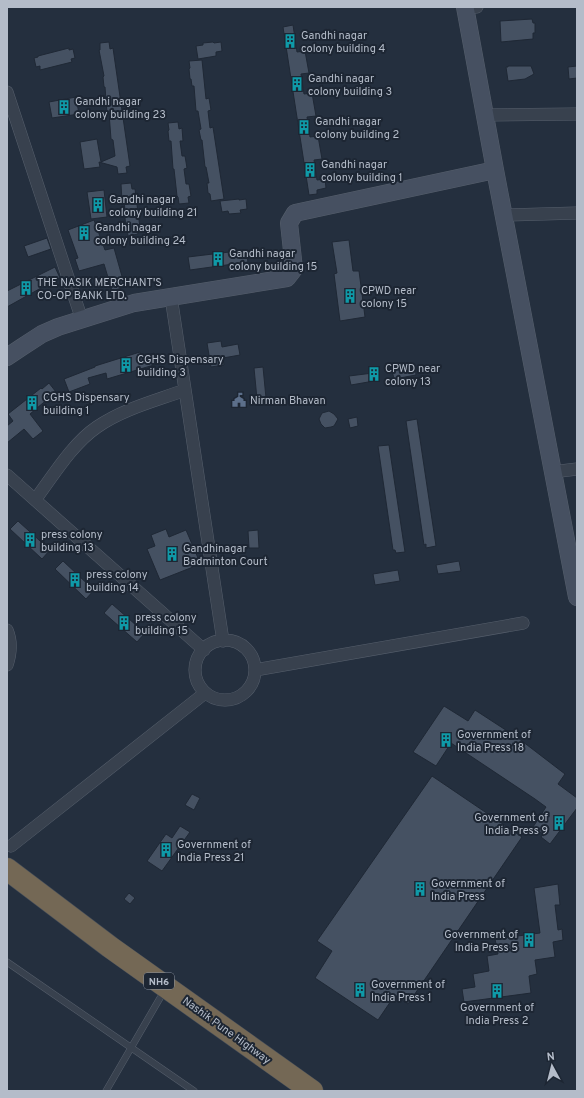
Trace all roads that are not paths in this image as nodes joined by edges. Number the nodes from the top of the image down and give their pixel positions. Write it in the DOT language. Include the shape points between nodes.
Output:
graph roads {
  1 [pos="465,7"];
  2 [pos="477,7"];
  3 [pos="7,92"];
  4 [pos="577,114"];
  5 [pos="484,115"];
  6 [pos="495,170"];
  7 [pos="577,214"];
  8 [pos="504,215"];
  9 [pos="171,297"];
  10 [pos="82,320"];
  11 [pos="7,358"];
  12 [pos="185,390"];
  13 [pos="577,469"];
  14 [pos="552,472"];
  15 [pos="7,475"];
  16 [pos="35,500"];
  17 [pos="577,597"];
  18 [pos="524,623"];
  19 [pos="7,630"];
  20 [pos="223,640"];
  21 [pos="204,650"];
  22 [pos="7,665"];
  23 [pos="255,670"];
  24 [pos="205,693"];
  25 [pos="8,846"];
  26 [pos="7,869"];
  27 [pos="7,886"];
  28 [pos="7,962"];
  29 [pos="160,998"];
  30 [pos="131,1047"];
  31 [pos="106,1091"];
  32 [pos="194,1091"];
  33 [pos="296,1091"];
  34 [pos="312,1091"];
  1 -- 2 [label="street"];
  1 -- 5 [label="main road"];
  3 -- 10 [label="street"];
  4 -- 5 [label="street"];
  5 -- 6 [label="main road"];
  6 -- 8 [label="main road"];
  6 -- 9 [label="main road" via="295,213 289,223 294,269 287,278"];
  7 -- 8 [label="street"];
  8 -- 14 [label="main road"];
  9 -- 10 [label="main road" via="134,303"];
  9 -- 12 [label="street"];
  10 -- 11 [label="main road" via="42,334"];
  12 -- 16 [label="street" via="121,413 96,428 77,446"];
  12 -- 20 [label="street"];
  13 -- 14 [label="street"];
  14 -- 17 [label="main road"];
  15 -- 16 [label="street"];
  16 -- 21 [label="street"];
  18 -- 23 [label="street"];
  19 -- 22 [label="street" via="10,642"];
  20 -- 21 [label="street"];
  20 -- 23 [label="street" via="242,646 251,655"];
  21 -- 24 [label="street" via="195,666 195,674 198,684"];
  23 -- 24 [label="street" via="250,687 239,697 224,701"];
  24 -- 25 [label="street"];
  26 -- 34 [label="highway, Nashik Pune Highway / NH6" via="110,947"];
  27 -- 29 [label="highway, Nashik Pune Highway"];
  28 -- 30 [label="lane"];
  29 -- 30 [label="lane"];
  29 -- 33 [label="highway, Nashik Pune Highway"];
  30 -- 31 [label="lane"];
  30 -- 32 [label="lane"];
}
